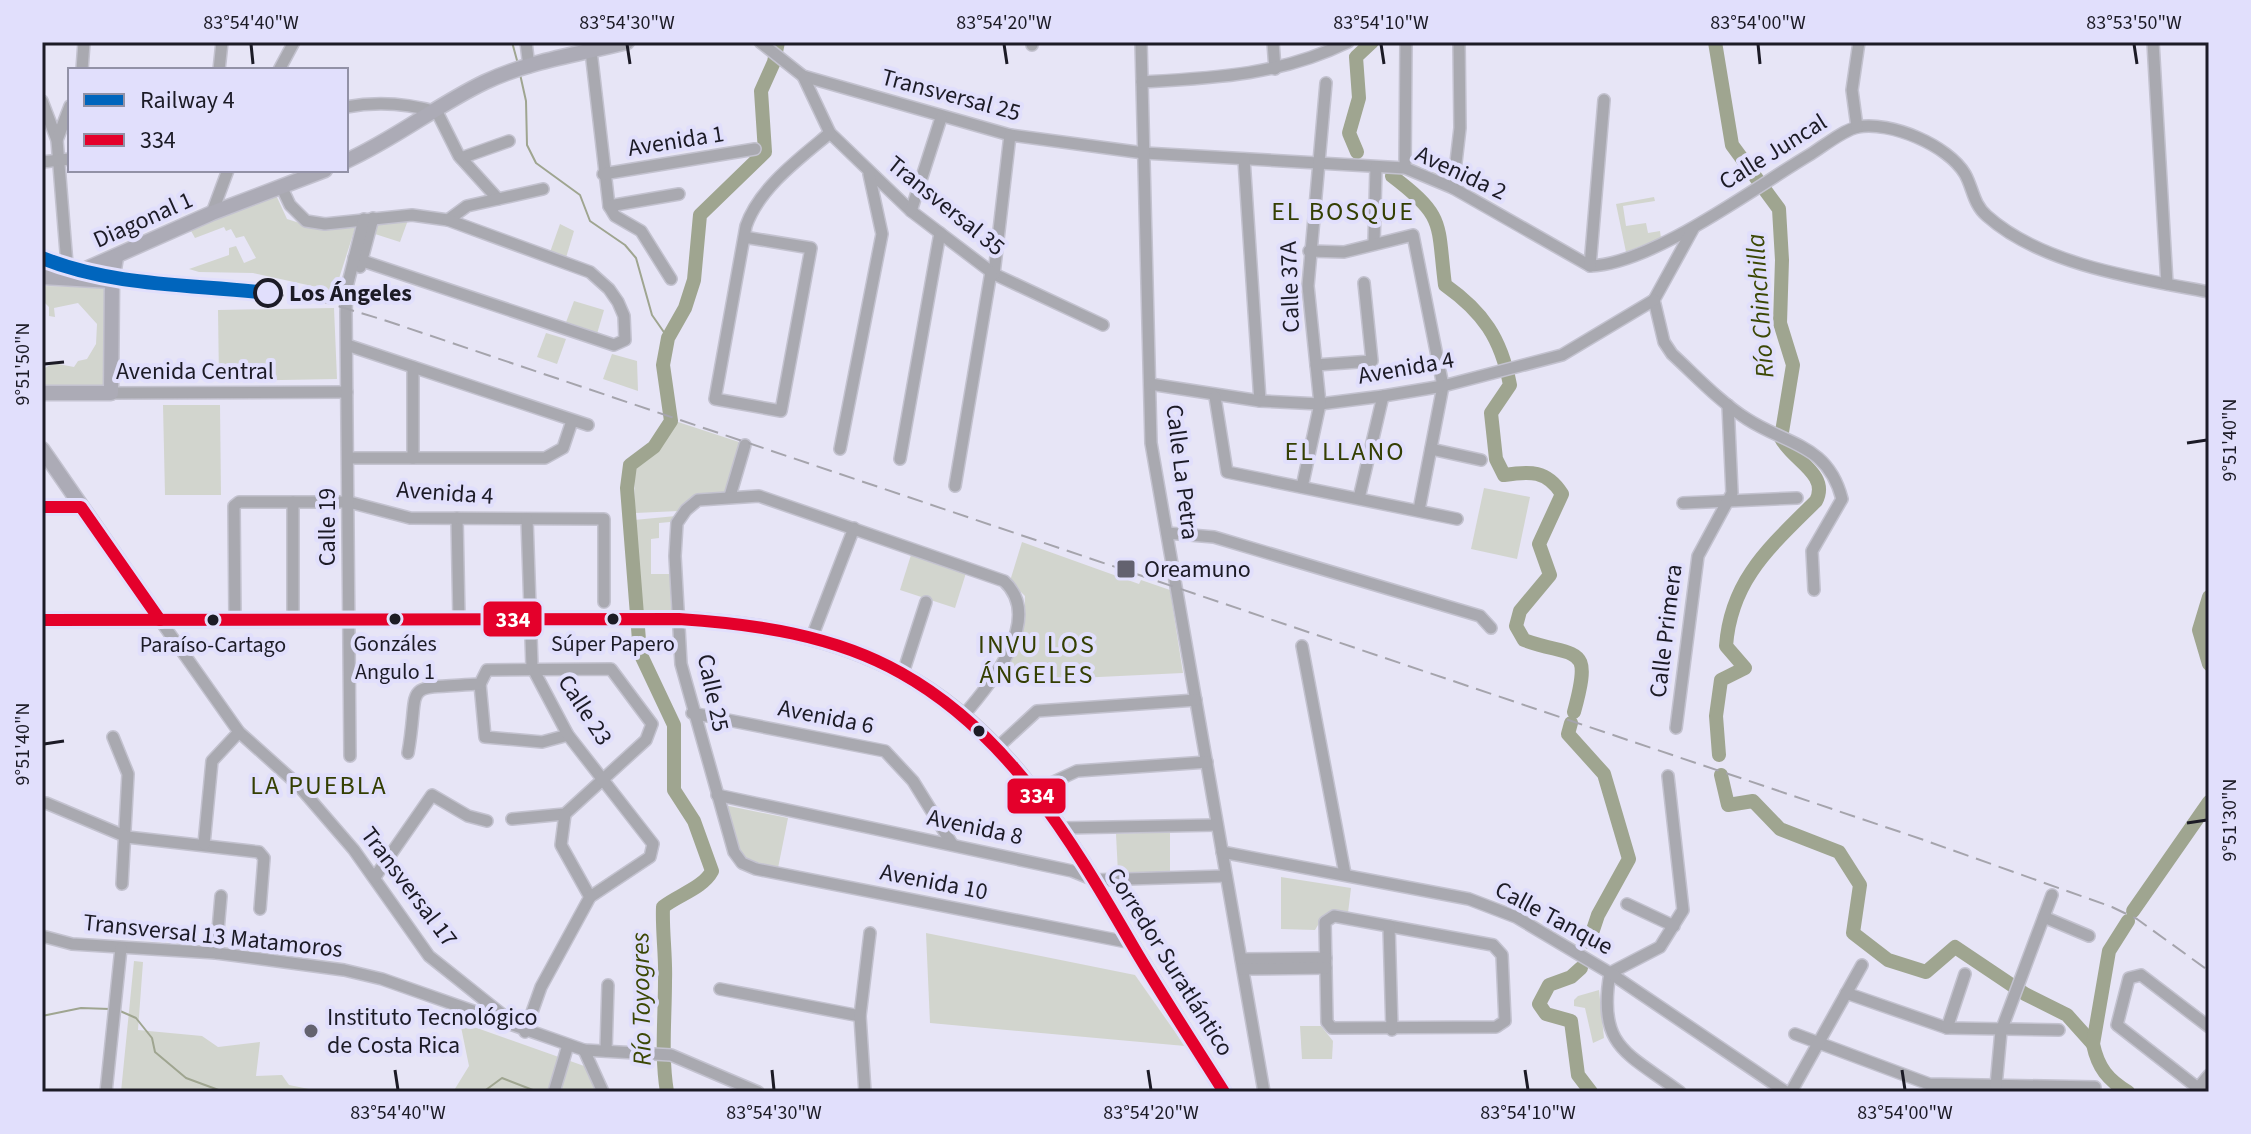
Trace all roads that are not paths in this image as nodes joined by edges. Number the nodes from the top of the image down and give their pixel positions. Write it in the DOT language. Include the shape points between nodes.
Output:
graph roads {
  1 [pos="84,42"];
  2 [pos="222,42"];
  3 [pos="294,42"];
  4 [pos="526,42"];
  5 [pos="627,42"];
  6 [pos="1141,42"];
  7 [pos="1273,42"];
  8 [pos="1348,42"];
  9 [pos="1406,42"];
  10 [pos="1459,42"];
  11 [pos="1859,42"];
  12 [pos="2153,42"];
  13 [pos="763,44"];
  14 [pos="591,51"];
  15 [pos="527,67"];
  16 [pos="82,68"];
  17 [pos="219,68"];
  18 [pos="280,68"];
  19 [pos="1275,69"];
  20 [pos="803,76"];
  21 [pos="1142,82"];
  22 [pos="1326,83"];
  23 [pos="1604,100"];
  24 [pos="42,101"];
  25 [pos="348,107"];
  26 [pos="68,112"];
  27 [pos="437,112"];
  28 [pos="941,118"];
  29 [pos="49,119"];
  30 [pos="65,120"];
  31 [pos="1857,127"];
  32 [pos="830,133"];
  33 [pos="1010,135"];
  34 [pos="57,140"];
  35 [pos="509,141"];
  36 [pos="755,149"];
  37 [pos="1144,153"];
  38 [pos="461,158"];
  39 [pos="68,159"];
  40 [pos="1244,159"];
  41 [pos="348,160"];
  42 [pos="57,161"];
  43 [pos="42,162"];
  44 [pos="1317,163"];
  45 [pos="1376,167"];
  46 [pos="1405,168"];
  47 [pos="227,172"];
  48 [pos="320,172"];
  49 [pos="603,174"];
  50 [pos="869,174"];
  51 [pos="281,186"];
  52 [pos="1453,188"];
  53 [pos="543,189"];
  54 [pos="679,194"];
  55 [pos="498,199"];
  56 [pos="609,206"];
  57 [pos="911,211"];
  58 [pos="212,213"];
  59 [pos="368,218"];
  60 [pos="448,220"];
  61 [pos="1693,229"];
  62 [pos="940,233"];
  63 [pos="744,237"];
  64 [pos="1374,244"];
  65 [pos="1309,251"];
  66 [pos="116,257"];
  67 [pos="358,259"];
  68 [pos="1590,266"];
  69 [pos="993,273"];
  70 [pos="42,277"];
  71 [pos="68,277"];
  72 [pos="671,279"];
  73 [pos="112,281"];
  74 [pos="1364,283"];
  75 [pos="2167,284"];
  76 [pos="2208,292"];
  77 [pos="1654,300"];
  78 [pos="1103,325"];
  79 [pos="347,345"];
  80 [pos="1316,365"];
  81 [pos="413,367"];
  82 [pos="1150,384"];
  83 [pos="1443,386"];
  84 [pos="347,392"];
  85 [pos="42,393"];
  86 [pos="111,393"];
  87 [pos="1383,396"];
  88 [pos="1215,397"];
  89 [pos="1260,401"];
  90 [pos="1320,404"];
  91 [pos="1728,405"];
  92 [pos="572,421"];
  93 [pos="588,425"];
  94 [pos="745,445"];
  95 [pos="42,449"];
  96 [pos="840,449"];
  97 [pos="1431,449"];
  98 [pos="348,458"];
  99 [pos="413,458"];
  100 [pos="900,459"];
  101 [pos="1481,460"];
  102 [pos="955,486"];
  103 [pos="1302,487"];
  104 [pos="730,496"];
  105 [pos="1359,498"];
  106 [pos="1797,498"];
  107 [pos="1730,501"];
  108 [pos="293,502"];
  109 [pos="349,502"];
  110 [pos="1683,503"];
  111 [pos="42,507"];
  112 [pos="81,507"];
  113 [pos="1419,510"];
  114 [pos="457,518"];
  115 [pos="527,519"];
  116 [pos="1457,519"];
  117 [pos="854,528"];
  118 [pos="1167,533"];
  119 [pos="1814,590"];
  120 [pos="604,602"];
  121 [pos="926,602"];
  122 [pos="150,606"];
  123 [pos="679,619"];
  124 [pos="42,620"];
  125 [pos="122,620"];
  126 [pos="160,620"];
  127 [pos="235,620"];
  128 [pos="293,620"];
  129 [pos="349,620"];
  130 [pos="459,620"];
  131 [pos="529,620"];
  132 [pos="1491,628"];
  133 [pos="812,637"];
  134 [pos="1302,646"];
  135 [pos="532,667"];
  136 [pos="903,673"];
  137 [pos="480,684"];
  138 [pos="1196,700"];
  139 [pos="692,713"];
  140 [pos="962,717"];
  141 [pos="1676,728"];
  142 [pos="239,732"];
  143 [pos="568,735"];
  144 [pos="113,737"];
  145 [pos="998,747"];
  146 [pos="408,753"];
  147 [pos="350,756"];
  148 [pos="1207,762"];
  149 [pos="1668,776"];
  150 [pos="606,779"];
  151 [pos="1034,791"];
  152 [pos="717,795"];
  153 [pos="46,803"];
  154 [pos="565,814"];
  155 [pos="512,819"];
  156 [pos="487,821"];
  157 [pos="1217,825"];
  158 [pos="1061,828"];
  159 [pos="127,837"];
  160 [pos="204,844"];
  161 [pos="952,844"];
  162 [pos="734,852"];
  163 [pos="1222,852"];
  164 [pos="1345,874"];
  165 [pos="1226,876"];
  166 [pos="375,877"];
  167 [pos="1094,880"];
  168 [pos="122,884"];
  169 [pos="2052,895"];
  170 [pos="221,896"];
  171 [pos="590,897"];
  172 [pos="1627,904"];
  173 [pos="260,909"];
  174 [pos="2044,917"];
  175 [pos="1389,926"];
  176 [pos="1674,926"];
  177 [pos="870,933"];
  178 [pos="42,936"];
  179 [pos="2089,936"];
  180 [pos="1132,943"];
  181 [pos="121,948"];
  182 [pos="216,953"];
  183 [pos="1326,963"];
  184 [pos="1242,964"];
  185 [pos="1862,965"];
  186 [pos="1610,973"];
  187 [pos="1965,974"];
  188 [pos="608,985"];
  189 [pos="720,989"];
  190 [pos="1846,993"];
  191 [pos="860,1016"];
  192 [pos="2209,1027"];
  193 [pos="1947,1028"];
  194 [pos="1392,1030"];
  195 [pos="2059,1030"];
  196 [pos="2001,1031"];
  197 [pos="525,1032"];
  198 [pos="1795,1034"];
  199 [pos="1818,1043"];
  200 [pos="568,1045"];
  201 [pos="584,1050"];
  202 [pos="606,1051"];
  203 [pos="2209,1075"];
  204 [pos="1996,1086"];
  205 [pos="2095,1087"];
  206 [pos="2041,1089"];
  207 [pos="2201,1090"];
  208 [pos="106,1092"];
  209 [pos="554,1092"];
  210 [pos="603,1092"];
  211 [pos="758,1092"];
  212 [pos="865,1092"];
  213 [pos="1224,1092"];
  214 [pos="1264,1092"];
  215 [pos="1680,1092"];
  216 [pos="1788,1092"];
  1 -- 16 [label="street"];
  2 -- 17 [label="street"];
  3 -- 18 [label="street"];
  4 -- 15 [label="street"];
  5 -- 14 [label="main road"];
  6 -- 21 [label="street, Calle La Petra"];
  7 -- 19 [label="street"];
  8 -- 19 [label="street" via="1310,61"];
  9 -- 46 [label="street"];
  10 -- 52 [label="street" via="1460,128"];
  11 -- 31 [label="street" via="1852,90"];
  12 -- 75 [label="street"];
  13 -- 20 [label="street, Transversal 25"];
  14 -- 15 [label="main road"];
  14 -- 49 [label="street"];
  15 -- 27 [label="main road" via="471,90"];
  19 -- 21 [label="street"];
  20 -- 28 [label="street, Transversal 25"];
  20 -- 32 [label="street, Transversal 35"];
  21 -- 37 [label="street, Calle La Petra"];
  22 -- 44 [label="street, Calle 37A"];
  23 -- 68 [label="street"];
  24 -- 29 [label="street"];
  25 -- 27 [label="street" via="384,103"];
  26 -- 30 [label="street"];
  27 -- 38 [label="street"];
  27 -- 41 [label="main road"];
  28 -- 33 [label="street, Transversal 25"];
  28 -- 57 [label="street"];
  29 -- 30 [label="street"];
  29 -- 34 [label="street"];
  30 -- 34 [label="street"];
  31 -- 61 [label="street, Calle Juncal"];
  31 -- 75 [label="street, Calle Juncal" via="1880,128 1936,145 1965,173 1986,216 2049,251 2078,264"];
  32 -- 50 [label="street, Transversal 35"];
  32 -- 63 [label="street" via="756,204"];
  33 -- 37 [label="street, Transversal 25"];
  33 -- 69 [label="street"];
  34 -- 42 [label="street"];
  35 -- 38 [label="street"];
  36 -- 49 [label="street, Avenida 1"];
  37 -- 40 [label="street, Avenida 2"];
  37 -- 82 [label="street, Calle La Petra"];
  38 -- 55 [label="street"];
  39 -- 42 [label="street"];
  40 -- 44 [label="street, Avenida 2"];
  40 -- 89 [label="street"];
  42 -- 43 [label="street"];
  42 -- 71 [label="street"];
  44 -- 45 [label="street, Avenida 2"];
  44 -- 65 [label="street, Calle 37A"];
  45 -- 46 [label="street, Avenida 2"];
  45 -- 64 [label="street"];
  46 -- 52 [label="street, Avenida 2"];
  47 -- 58 [label="street"];
  48 -- 51 [label="main road, Diagonal 1"];
  49 -- 56 [label="street"];
  50 -- 57 [label="street, Transversal 35"];
  50 -- 96 [label="street" via="882,234"];
  51 -- 58 [label="main road, Diagonal 1"];
  51 -- 59 [label="street" via="306,221"];
  52 -- 68 [label="street, Avenida 2"];
  53 -- 55 [label="street"];
  54 -- 56 [label="street"];
  55 -- 60 [label="street" via="467,206"];
  56 -- 72 [label="street" via="615,216 641,231"];
  57 -- 62 [label="street, Transversal 35"];
  58 -- 66 [label="main road, Diagonal 1"];
  59 -- 60 [label="street" via="412,215"];
  59 -- 67 [label="street, Calle 19"];
  60 -- 67 [label="street" via="590,272 609,289 624,316 627,334 621,344"];
  61 -- 68 [label="street"];
  61 -- 77 [label="street"];
  62 -- 69 [label="street, Transversal 35"];
  62 -- 100 [label="street"];
  63 -- 63 [label="street" via="811,248 781,411 715,399"];
  64 -- 65 [label="street" via="1344,252"];
  64 -- 83 [label="street" via="1413,235"];
  65 -- 80 [label="street, Calle 37A"];
  66 -- 71 [label="main road, Diagonal 1"];
  66 -- 73 [label="main road"];
  67 -- 79 [label="street, Calle 19" via="348,297"];
  69 -- 78 [label="street, Transversal 35"];
  69 -- 102 [label="street"];
  70 -- 71 [label="main road"];
  71 -- 73 [label="main road"];
  73 -- 86 [label="main road"];
  74 -- 80 [label="street" via="1372,361"];
  75 -- 76 [label="street, Calle Juncal"];
  77 -- 83 [label="street, Avenida 4" via="1575,350"];
  77 -- 91 [label="street" via="1672,354"];
  79 -- 81 [label="street"];
  79 -- 84 [label="street, Calle 19"];
  80 -- 90 [label="street, Calle 37A"];
  81 -- 92 [label="street"];
  81 -- 99 [label="street"];
  82 -- 88 [label="street, Avenida 4"];
  82 -- 118 [label="street, Calle La Petra" via="1151,443"];
  83 -- 87 [label="street, Avenida 4"];
  83 -- 97 [label="street"];
  84 -- 86 [label="street, Avenida Central"];
  84 -- 98 [label="street, Calle 19"];
  85 -- 86 [label="main road, Avenida Central"];
  87 -- 90 [label="street, Avenida 4"];
  87 -- 105 [label="street"];
  88 -- 89 [label="street, Avenida 4"];
  88 -- 103 [label="street" via="1227,472"];
  89 -- 90 [label="street, Avenida 4"];
  90 -- 103 [label="street, Calle 37A"];
  91 -- 107 [label="street"];
  91 -- 119 [label="street" via="1824,462 1842,499 1810,557"];
  92 -- 93 [label="street"];
  92 -- 99 [label="street" via="563,448 545,458"];
  94 -- 104 [label="street"];
  95 -- 112 [label="main road, Transversal 17"];
  97 -- 101 [label="street"];
  97 -- 113 [label="street"];
  98 -- 99 [label="street"];
  98 -- 109 [label="street, Calle 19"];
  103 -- 105 [label="street"];
  104 -- 117 [label="street" via="759,496"];
  104 -- 123 [label="street, Calle 25" via="698,500 677,523"];
  105 -- 113 [label="street"];
  106 -- 107 [label="street"];
  107 -- 110 [label="street"];
  107 -- 141 [label="street, Calle Primera" via="1698,556"];
  108 -- 109 [label="street, Avenida 4"];
  108 -- 127 [label="street, Avenida 4" via="236,503"];
  108 -- 128 [label="street"];
  109 -- 114 [label="street, Avenida 4" via="410,518"];
  109 -- 129 [label="street, Calle 19"];
  111 -- 112 [label="street"];
  112 -- 122 [label="main road, Transversal 17"];
  113 -- 116 [label="street"];
  114 -- 115 [label="street, Avenida 4"];
  114 -- 130 [label="street"];
  115 -- 120 [label="street, Avenida 4" via="604,519"];
  115 -- 131 [label="street, Calle 23"];
  117 -- 133 [label="street"];
  117 -- 140 [label="street" via="1004,581 1018,596 1019,621 990,685"];
  118 -- 132 [label="street" via="1214,537 1277,553 1480,616"];
  118 -- 138 [label="street, Calle La Petra"];
  121 -- 136 [label="street"];
  122 -- 125 [label="main road"];
  122 -- 126 [label="main road, Transversal 17"];
  123 -- 131 [label="main road, Corredor Suratlántico"];
  123 -- 133 [label="main road, Corredor Suratlántico" via="737,622"];
  123 -- 139 [label="street, Calle 25" via="681,664"];
  124 -- 125 [label="main road, Corredor Suratlántico"];
  125 -- 126 [label="main road, Corredor Suratlántico"];
  126 -- 127 [label="main road, Corredor Suratlántico"];
  126 -- 142 [label="street, Transversal 17"];
  127 -- 128 [label="main road, Corredor Suratlántico"];
  128 -- 129 [label="main road, Corredor Suratlántico"];
  129 -- 130 [label="main road, Corredor Suratlántico"];
  129 -- 147 [label="street, Calle 19"];
  130 -- 131 [label="main road, Corredor Suratlántico"];
  131 -- 135 [label="street, Calle 23"];
  133 -- 136 [label="main road, Corredor Suratlántico"];
  134 -- 164 [label="street"];
  135 -- 137 [label="street" via="487,670"];
  135 -- 143 [label="street, Calle 23"];
  135 -- 150 [label="street, Calle 23" via="611,669 652,724 646,740"];
  136 -- 140 [label="main road, Corredor Suratlántico"];
  137 -- 143 [label="street" via="483,733 489,739 542,742"];
  137 -- 146 [label="street" via="423,687 414,694"];
  138 -- 145 [label="street" via="1037,711"];
  138 -- 148 [label="street, Calle La Petra"];
  139 -- 152 [label="street, Calle 25"];
  139 -- 161 [label="street, Avenida 6" via="885,751 913,781"];
  140 -- 145 [label="main road, Corredor Suratlántico"];
  142 -- 160 [label="street" via="212,761"];
  142 -- 166 [label="street, Transversal 17" via="314,803"];
  143 -- 150 [label="street, Calle 23"];
  144 -- 159 [label="street" via="127,765"];
  145 -- 151 [label="main road, Corredor Suratlántico"];
  148 -- 151 [label="street" via="1077,771"];
  148 -- 157 [label="street, Calle La Petra"];
  149 -- 176 [label="street" via="1683,910"];
  150 -- 154 [label="street"];
  150 -- 171 [label="street, Calle 23" via="653,844 650,857"];
  151 -- 158 [label="main road, Corredor Suratlántico"];
  152 -- 161 [label="street, Avenida 8"];
  152 -- 162 [label="street, Calle 25"];
  153 -- 159 [label="street"];
  154 -- 155 [label="street"];
  154 -- 171 [label="street" via="561,845"];
  156 -- 166 [label="street" via="432,795"];
  157 -- 158 [label="street"];
  157 -- 163 [label="street, Calle La Petra"];
  158 -- 167 [label="main road, Corredor Suratlántico"];
  159 -- 160 [label="street"];
  159 -- 168 [label="street"];
  160 -- 173 [label="street" via="262,854"];
  161 -- 167 [label="street, Avenida 8"];
  162 -- 180 [label="street, Avenida 10" via="756,869"];
  163 -- 164 [label="street, Calle Tanque"];
  163 -- 165 [label="street, Calle La Petra"];
  164 -- 186 [label="street, Calle Tanque" via="1469,899 1516,917"];
  165 -- 167 [label="street, Avenida 8"];
  165 -- 184 [label="street, Calle La Petra"];
  166 -- 197 [label="street, Transversal 17" via="429,956"];
  167 -- 180 [label="main road, Corredor Suratlántico"];
  169 -- 174 [label="street"];
  170 -- 182 [label="street"];
  171 -- 197 [label="street" via="541,987"];
  172 -- 176 [label="street"];
  174 -- 179 [label="street"];
  174 -- 196 [label="street"];
  175 -- 183 [label="street" via="1329,917"];
  175 -- 194 [label="street"];
  175 -- 194 [label="street" via="1500,950 1505,1021"];
  176 -- 186 [label="street" via="1660,947"];
  177 -- 191 [label="street"];
  178 -- 181 [label="street, Transversal 13 Matamoros"];
  180 -- 213 [label="main road, Corredor Suratlántico"];
  181 -- 182 [label="street, Transversal 13 Matamoros"];
  181 -- 208 [label="street"];
  182 -- 197 [label="street, Transversal 13 Matamoros" via="382,979"];
  183 -- 184 [label="street"];
  183 -- 194 [label="street" via="1327,1022 1332,1028"];
  184 -- 214 [label="street, Calle La Petra"];
  185 -- 190 [label="street"];
  186 -- 215 [label="street" via="1608,1025 1615,1043"];
  186 -- 216 [label="street, Calle Tanque"];
  187 -- 193 [label="street"];
  188 -- 202 [label="street"];
  189 -- 191 [label="street"];
  190 -- 193 [label="street"];
  190 -- 199 [label="street"];
  191 -- 212 [label="street"];
  192 -- 207 [label="street" via="2141,975 2129,978 2117,1025"];
  193 -- 196 [label="street"];
  195 -- 196 [label="street"];
  196 -- 204 [label="street"];
  197 -- 200 [label="street, Transversal 13 Matamoros"];
  198 -- 199 [label="street"];
  199 -- 204 [label="street" via="1929,1084"];
  199 -- 216 [label="street"];
  200 -- 201 [label="street, Transversal 13 Matamoros"];
  200 -- 209 [label="street"];
  201 -- 202 [label="street, Transversal 13 Matamoros"];
  201 -- 210 [label="street"];
  202 -- 211 [label="street, Transversal 13 Matamoros" via="671,1055"];
  203 -- 207 [label="street"];
  204 -- 206 [label="street"];
  205 -- 206 [label="street"];
}
